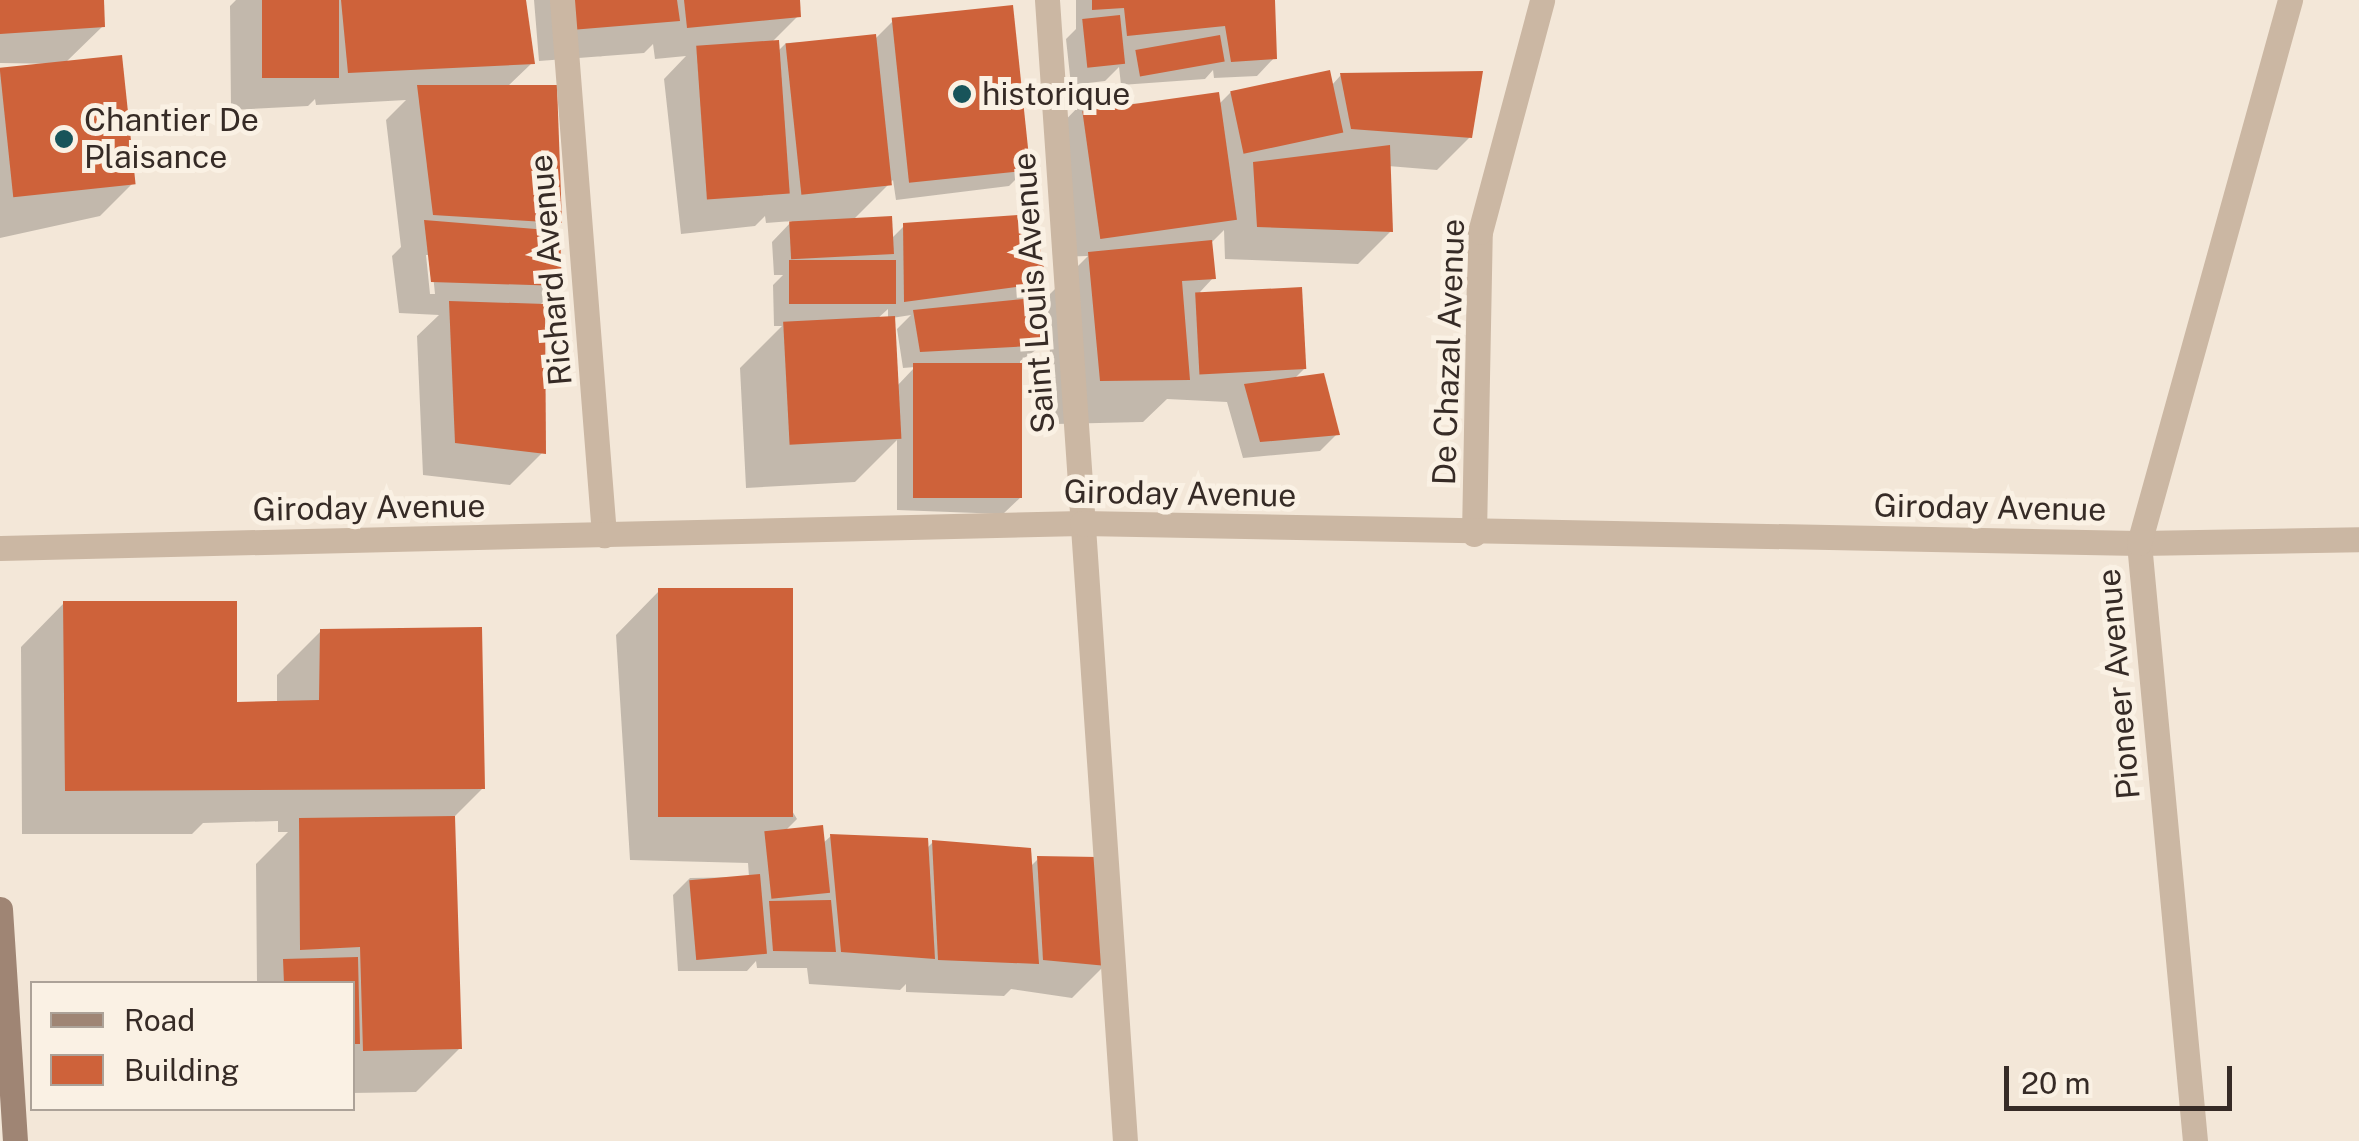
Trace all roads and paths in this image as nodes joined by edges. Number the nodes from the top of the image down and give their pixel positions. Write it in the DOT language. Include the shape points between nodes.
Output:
graph roads {
  1 [pos="562,0"];
  2 [pos="1048,0"];
  3 [pos="1542,0"];
  4 [pos="2290,0"];
  5 [pos="1082,523"];
  6 [pos="1474,534"];
  7 [pos="604,536"];
  8 [pos="2359,539"];
  9 [pos="2139,542"];
  10 [pos="0,548"];
  11 [pos="0,909"];
  12 [pos="15,1141"];
  13 [pos="1125,1141"];
  14 [pos="2195,1141"];
  1 -- 7 [label="street, Richard Avenue"];
  2 -- 5 [label="street, Saint Louis Avenue"];
  3 -- 6 [label="street, De Chazal Avenue" via="1480,232"];
  4 -- 9 [label="street, Pioneer Avenue"];
  5 -- 6 [label="street, Giroday Avenue"];
  5 -- 7 [label="street, Giroday Avenue"];
  5 -- 13 [label="street, Saint Louis Avenue"];
  6 -- 9 [label="street, Giroday Avenue"];
  7 -- 10 [label="street, Giroday Avenue"];
  8 -- 9 [label="street, Giroday Avenue"];
  9 -- 14 [label="street, Pioneer Avenue"];
  11 -- 12 [label="main road"];
}
